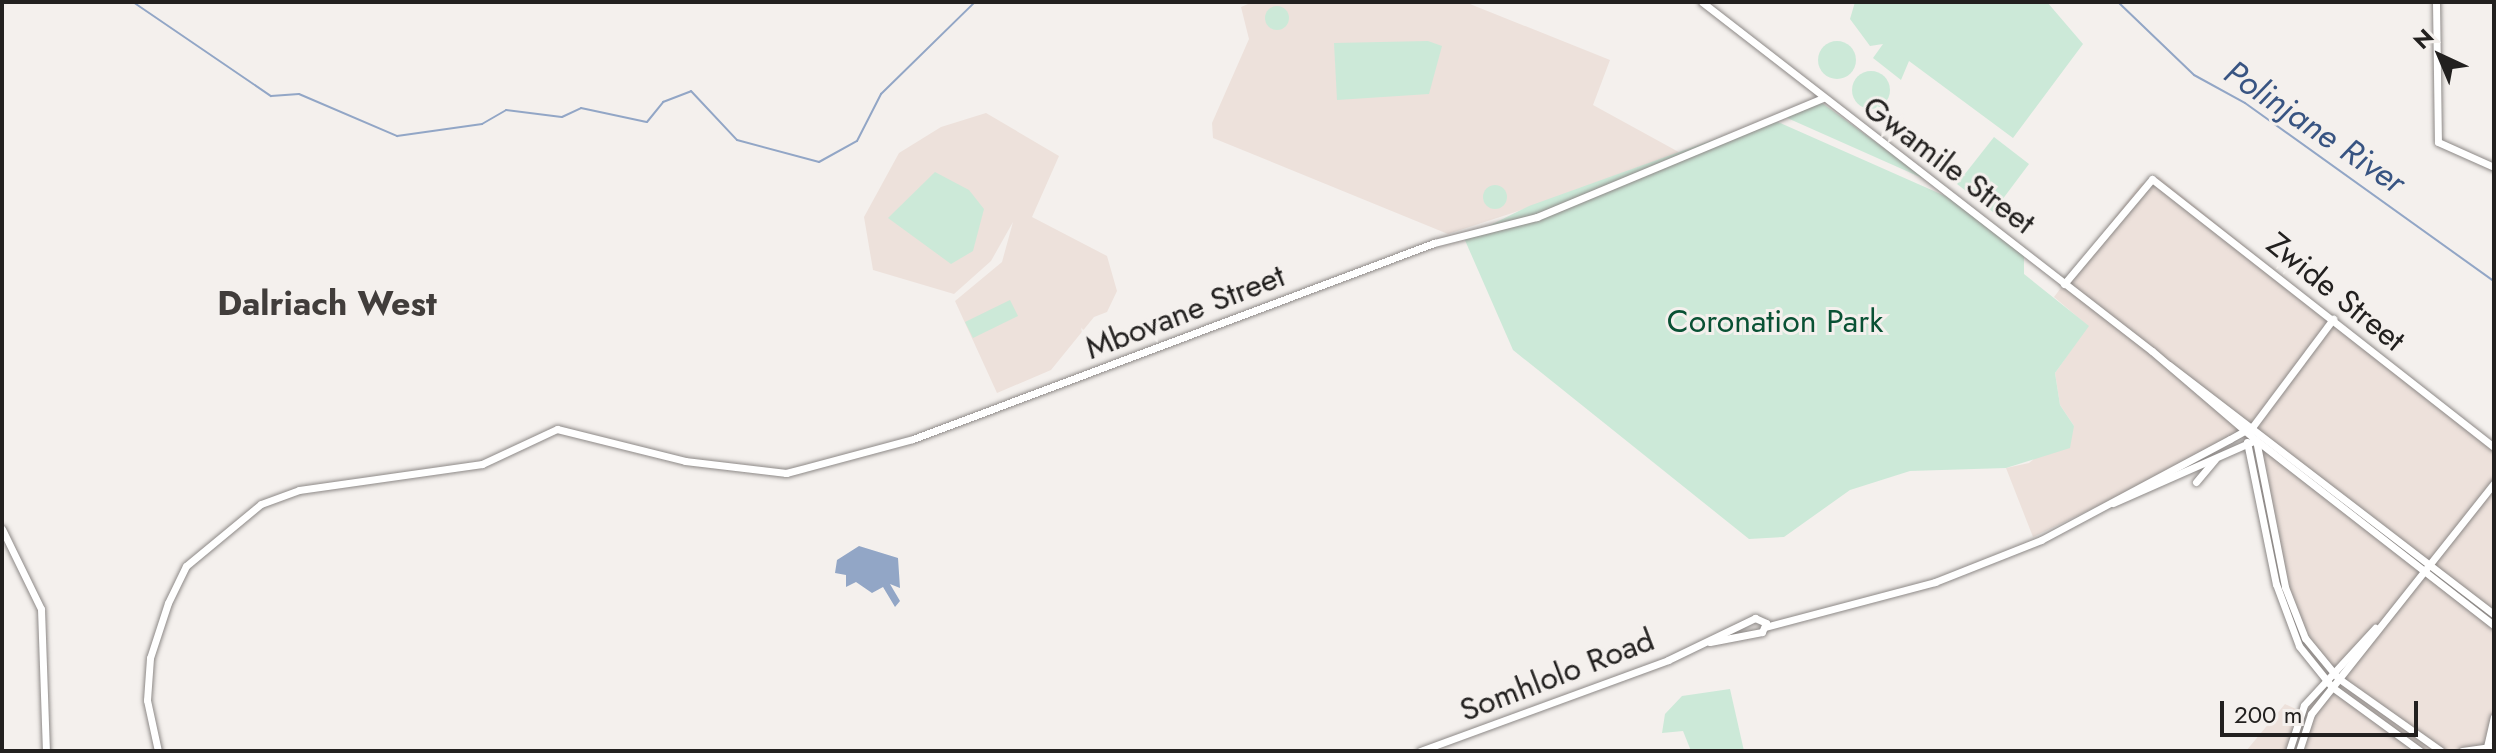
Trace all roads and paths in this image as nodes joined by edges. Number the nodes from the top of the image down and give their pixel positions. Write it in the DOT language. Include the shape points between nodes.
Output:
graph roads {
  1 [pos="1702,2"];
  2 [pos="2436,2"];
  3 [pos="1823,98"];
  4 [pos="2494,167"];
  5 [pos="2064,284"];
  6 [pos="2333,319"];
  7 [pos="2167,364"];
  8 [pos="2253,426"];
  9 [pos="2244,431"];
  10 [pos="2252,442"];
  11 [pos="2215,447"];
  12 [pos="2494,447"];
  13 [pos="2262,449"];
  14 [pos="2225,453"];
  15 [pos="2216,457"];
  16 [pos="2196,482"];
  17 [pos="2494,483"];
  18 [pos="2097,508"];
  19 [pos="2,529"];
  20 [pos="2429,562"];
  21 [pos="2423,570"];
  22 [pos="2494,614"];
  23 [pos="1764,624"];
  24 [pos="2494,625"];
  25 [pos="2377,626"];
  26 [pos="1751,627"];
  27 [pos="2331,672"];
  28 [pos="2338,678"];
  29 [pos="2323,680"];
  30 [pos="2332,687"];
  31 [pos="2494,717"];
  32 [pos="2494,735"];
  33 [pos="2489,749"];
  34 [pos="46,751"];
  35 [pos="158,751"];
  36 [pos="1420,751"];
  37 [pos="2289,751"];
  38 [pos="2299,751"];
  39 [pos="2420,751"];
  40 [pos="2441,751"];
  41 [pos="2462,751"];
  1 -- 3 [label="main road, Gwamile Street"];
  2 -- 4 [label="main road" via="2438,142"];
  3 -- 5 [label="main road, Gwamile Street"];
  3 -- 35 [label="main road, Mbovane Street" via="1537,217 1434,243 913,439 786,473 685,461 549,430 482,464 299,490 223,530 186,566 150,658 147,700"];
  5 -- 6 [label="main road, Zwide Street" via="2147,180"];
  5 -- 7 [label="main road, Gwamile Street"];
  6 -- 8 [label="main road"];
  6 -- 12 [label="main road, Zwide Street"];
  7 -- 8 [label="main road, Gwamile Street"];
  7 -- 9 [label="main road, Gwamile Street"];
  8 -- 9 [label="main road, Somhlolo Road"];
  8 -- 10 [label="main road"];
  8 -- 20 [label="main road, Gwamile Street"];
  9 -- 10 [label="main road"];
  9 -- 11 [label="main road, Somhlolo Road"];
  10 -- 13 [label="main road"];
  10 -- 14 [label="main road, Somhlolo Road"];
  10 -- 29 [label="main road" via="2287,624"];
  11 -- 14 [label="main road"];
  11 -- 18 [label="main road, Somhlolo Road"];
  13 -- 21 [label="main road"];
  13 -- 27 [label="main road" via="2297,624"];
  14 -- 15 [label="main road, Somhlolo Road"];
  15 -- 16 [label="main road"];
  15 -- 18 [label="main road, Somhlolo Road"];
  17 -- 20 [label="main road"];
  18 -- 23 [label="main road, Somhlolo Road" via="2041,540 1935,582"];
  19 -- 34 [label="main road" via="41,609 38,688"];
  20 -- 21 [label="main road"];
  20 -- 22 [label="main road, Gwamile Street"];
  21 -- 24 [label="main road"];
  21 -- 25 [label="main road"];
  23 -- 26 [label="main road, Somhlolo Road"];
  23 -- 26 [label="main road, Somhlolo Road"];
  25 -- 27 [label="main road"];
  25 -- 28 [label="main road"];
  26 -- 36 [label="main road, Somhlolo Road"];
  27 -- 28 [label="main road"];
  27 -- 29 [label="main road"];
  28 -- 30 [label="main road"];
  28 -- 40 [label="main road"];
  29 -- 30 [label="main road"];
  29 -- 37 [label="main road" via="2300,713"];
  30 -- 38 [label="main road" via="2311,714"];
  30 -- 39 [label="main road"];
  31 -- 33 [label="main road"];
  32 -- 33 [label="main road"];
  33 -- 41 [label="main road"];
}
